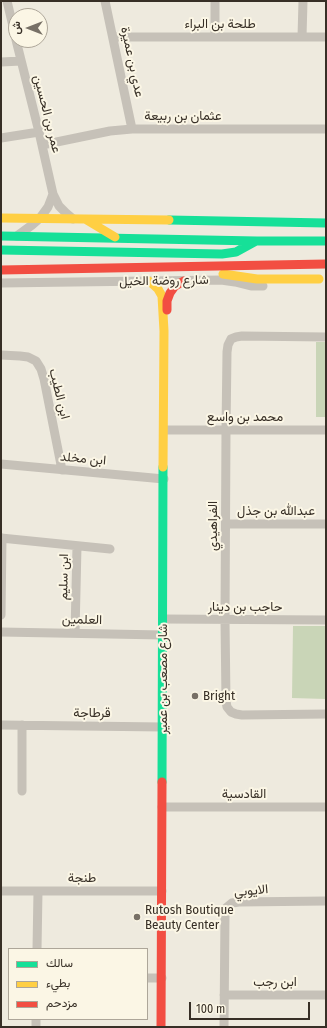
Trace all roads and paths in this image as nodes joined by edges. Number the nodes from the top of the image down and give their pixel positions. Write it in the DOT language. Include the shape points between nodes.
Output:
graph roads {
  1 [pos="106,1"];
  2 [pos="215,1"];
  3 [pos="303,1"];
  4 [pos="215,36"];
  5 [pos="114,37"];
  6 [pos="302,37"];
  7 [pos="326,37"];
  8 [pos="18,48"];
  9 [pos="21,61"];
  10 [pos="1,62"];
  11 [pos="132,129"];
  12 [pos="326,130"];
  13 [pos="39,132"];
  14 [pos="1,138"];
  15 [pos="42,146"];
  16 [pos="53,194"];
  17 [pos="1,218"];
  18 [pos="40,218"];
  19 [pos="73,219"];
  20 [pos="85,219"];
  21 [pos="326,223"];
  22 [pos="1,236"];
  23 [pos="16,236"];
  24 [pos="116,238"];
  25 [pos="257,241"];
  26 [pos="326,241"];
  27 [pos="1,250"];
  28 [pos="326,264"];
  29 [pos="144,267"];
  30 [pos="5,270"];
  31 [pos="1,276"];
  32 [pos="322,279"];
  33 [pos="149,281"];
  34 [pos="184,281"];
  35 [pos="1,283"];
  36 [pos="164,331"];
  37 [pos="326,336"];
  38 [pos="1,355"];
  39 [pos="164,430"];
  40 [pos="226,430"];
  41 [pos="326,430"];
  42 [pos="1,464"];
  43 [pos="62,470"];
  44 [pos="164,479"];
  45 [pos="226,524"];
  46 [pos="326,524"];
  47 [pos="1,538"];
  48 [pos="77,546"];
  49 [pos="110,549"];
  50 [pos="1,615"];
  51 [pos="163,619"];
  52 [pos="225,620"];
  53 [pos="326,620"];
  54 [pos="1,632"];
  55 [pos="75,633"];
  56 [pos="163,635"];
  57 [pos="326,714"];
  58 [pos="1,725"];
  59 [pos="22,726"];
  60 [pos="162,727"];
  61 [pos="22,791"];
  62 [pos="162,807"];
  63 [pos="326,807"];
  64 [pos="1,891"];
  65 [pos="38,891"];
  66 [pos="162,891"];
  67 [pos="326,902"];
  68 [pos="37,948"];
  69 [pos="148,978"];
  70 [pos="162,978"];
  71 [pos="224,995"];
  72 [pos="326,995"];
  73 [pos="161,1027"];
  74 [pos="224,1027"];
  1 -- 5 [label="street, عدي بن عميرة"];
  2 -- 4 [label="street"];
  3 -- 6 [label="street"];
  4 -- 5 [label="street, طلحة بن البراء"];
  4 -- 6 [label="street, طلحة بن البراء"];
  5 -- 11 [label="street, عدي بن عميرة"];
  6 -- 7 [label="street, طلحة بن البراء"];
  8 -- 9 [label="street, عمر بن الحسين"];
  9 -- 10 [label="street"];
  9 -- 13 [label="street, عمر بن الحسين"];
  11 -- 12 [label="street, عثمان بن ربيعة"];
  11 -- 15 [label="street, عثمان بن ربيعة" via="110,131"];
  13 -- 14 [label="street"];
  13 -- 15 [label="street, عمر بن الحسين"];
  15 -- 16 [label="street, عمر بن الحسين"];
  16 -- 18 [label="street"];
  16 -- 19 [label="street, عمر بن الحسين" via="59,206"];
  17 -- 18 [label="street"];
  18 -- 19 [label="street"];
  18 -- 23 [label="street"];
  19 -- 20 [label="street"];
  20 -- 21 [label="street"];
  20 -- 24 [label="street"];
  22 -- 23 [label="street"];
  23 -- 24 [label="street"];
  24 -- 25 [label="street"];
  25 -- 26 [label="street"];
  25 -- 27 [label="street" via="236,252 222,254"];
  28 -- 29 [label="street, شارع روضة الخيل"];
  29 -- 30 [label="street, شارع روضة الخيل"];
  29 -- 32 [label="street" via="170,272 234,275 257,279"];
  30 -- 31 [label="street"];
  32 -- 34 [label="street, شارع روضة الخيل" via="296,286 254,286 221,280"];
  33 -- 34 [label="street, شارع روضة الخيل"];
  33 -- 35 [label="street, شارع روضة الخيل"];
  33 -- 36 [label="street, شارع مصعب بن عمير" via="162,296"];
  34 -- 36 [label="street, شارع مصعب بن عمير" via="175,286 170,293"];
  36 -- 39 [label="street, شارع مصعب بن عمير"];
  37 -- 40 [label="street, الفراهيدي" via="242,336 231,339 227,352"];
  38 -- 43 [label="street, ابن الطيب" via="28,357 36,361 41,369"];
  39 -- 40 [label="street, محمد بن واسع"];
  39 -- 44 [label="street, شارع مصعب بن عمير"];
  40 -- 41 [label="street, محمد بن واسع"];
  40 -- 45 [label="street, الفراهيدي"];
  42 -- 43 [label="street, ابن مخلد"];
  43 -- 44 [label="street, ابن مخلد"];
  44 -- 51 [label="street, شارع مصعب بن عمير"];
  45 -- 46 [label="street, عبدالله بن جذل"];
  45 -- 52 [label="street, الفراهيدي"];
  47 -- 48 [label="street, ابن سليم"];
  47 -- 50 [label="street, ابن سليم"];
  48 -- 49 [label="street, ابن سليم"];
  48 -- 55 [label="street, ابن سليم"];
  51 -- 52 [label="street, حاجب بن دينار"];
  51 -- 56 [label="street, شارع مصعب بن عمير"];
  52 -- 53 [label="street, حاجب بن دينار"];
  52 -- 57 [label="street, الفراهيدي" via="226,701 231,712 242,715"];
  54 -- 55 [label="street, العلمين"];
  55 -- 56 [label="street, العلمين"];
  56 -- 60 [label="street, شارع مصعب بن عمير"];
  58 -- 59 [label="street, قرطاجة"];
  59 -- 60 [label="street, قرطاجة"];
  59 -- 61 [label="street"];
  60 -- 62 [label="street, شارع مصعب بن عمير"];
  62 -- 63 [label="street, القادسية"];
  62 -- 66 [label="street, شارع مصعب بن عمير"];
  64 -- 65 [label="street, طنجة"];
  65 -- 66 [label="street, طنجة"];
  65 -- 68 [label="street"];
  66 -- 70 [label="street, شارع مصعب بن عمير"];
  67 -- 71 [label="street, الايوبي" via="239,902 232,903 226,908"];
  69 -- 70 [label="street"];
  70 -- 73 [label="street, شارع مصعب بن عمير"];
  71 -- 72 [label="street, ابن رجب"];
  71 -- 74 [label="street, الايوبي"];
}
